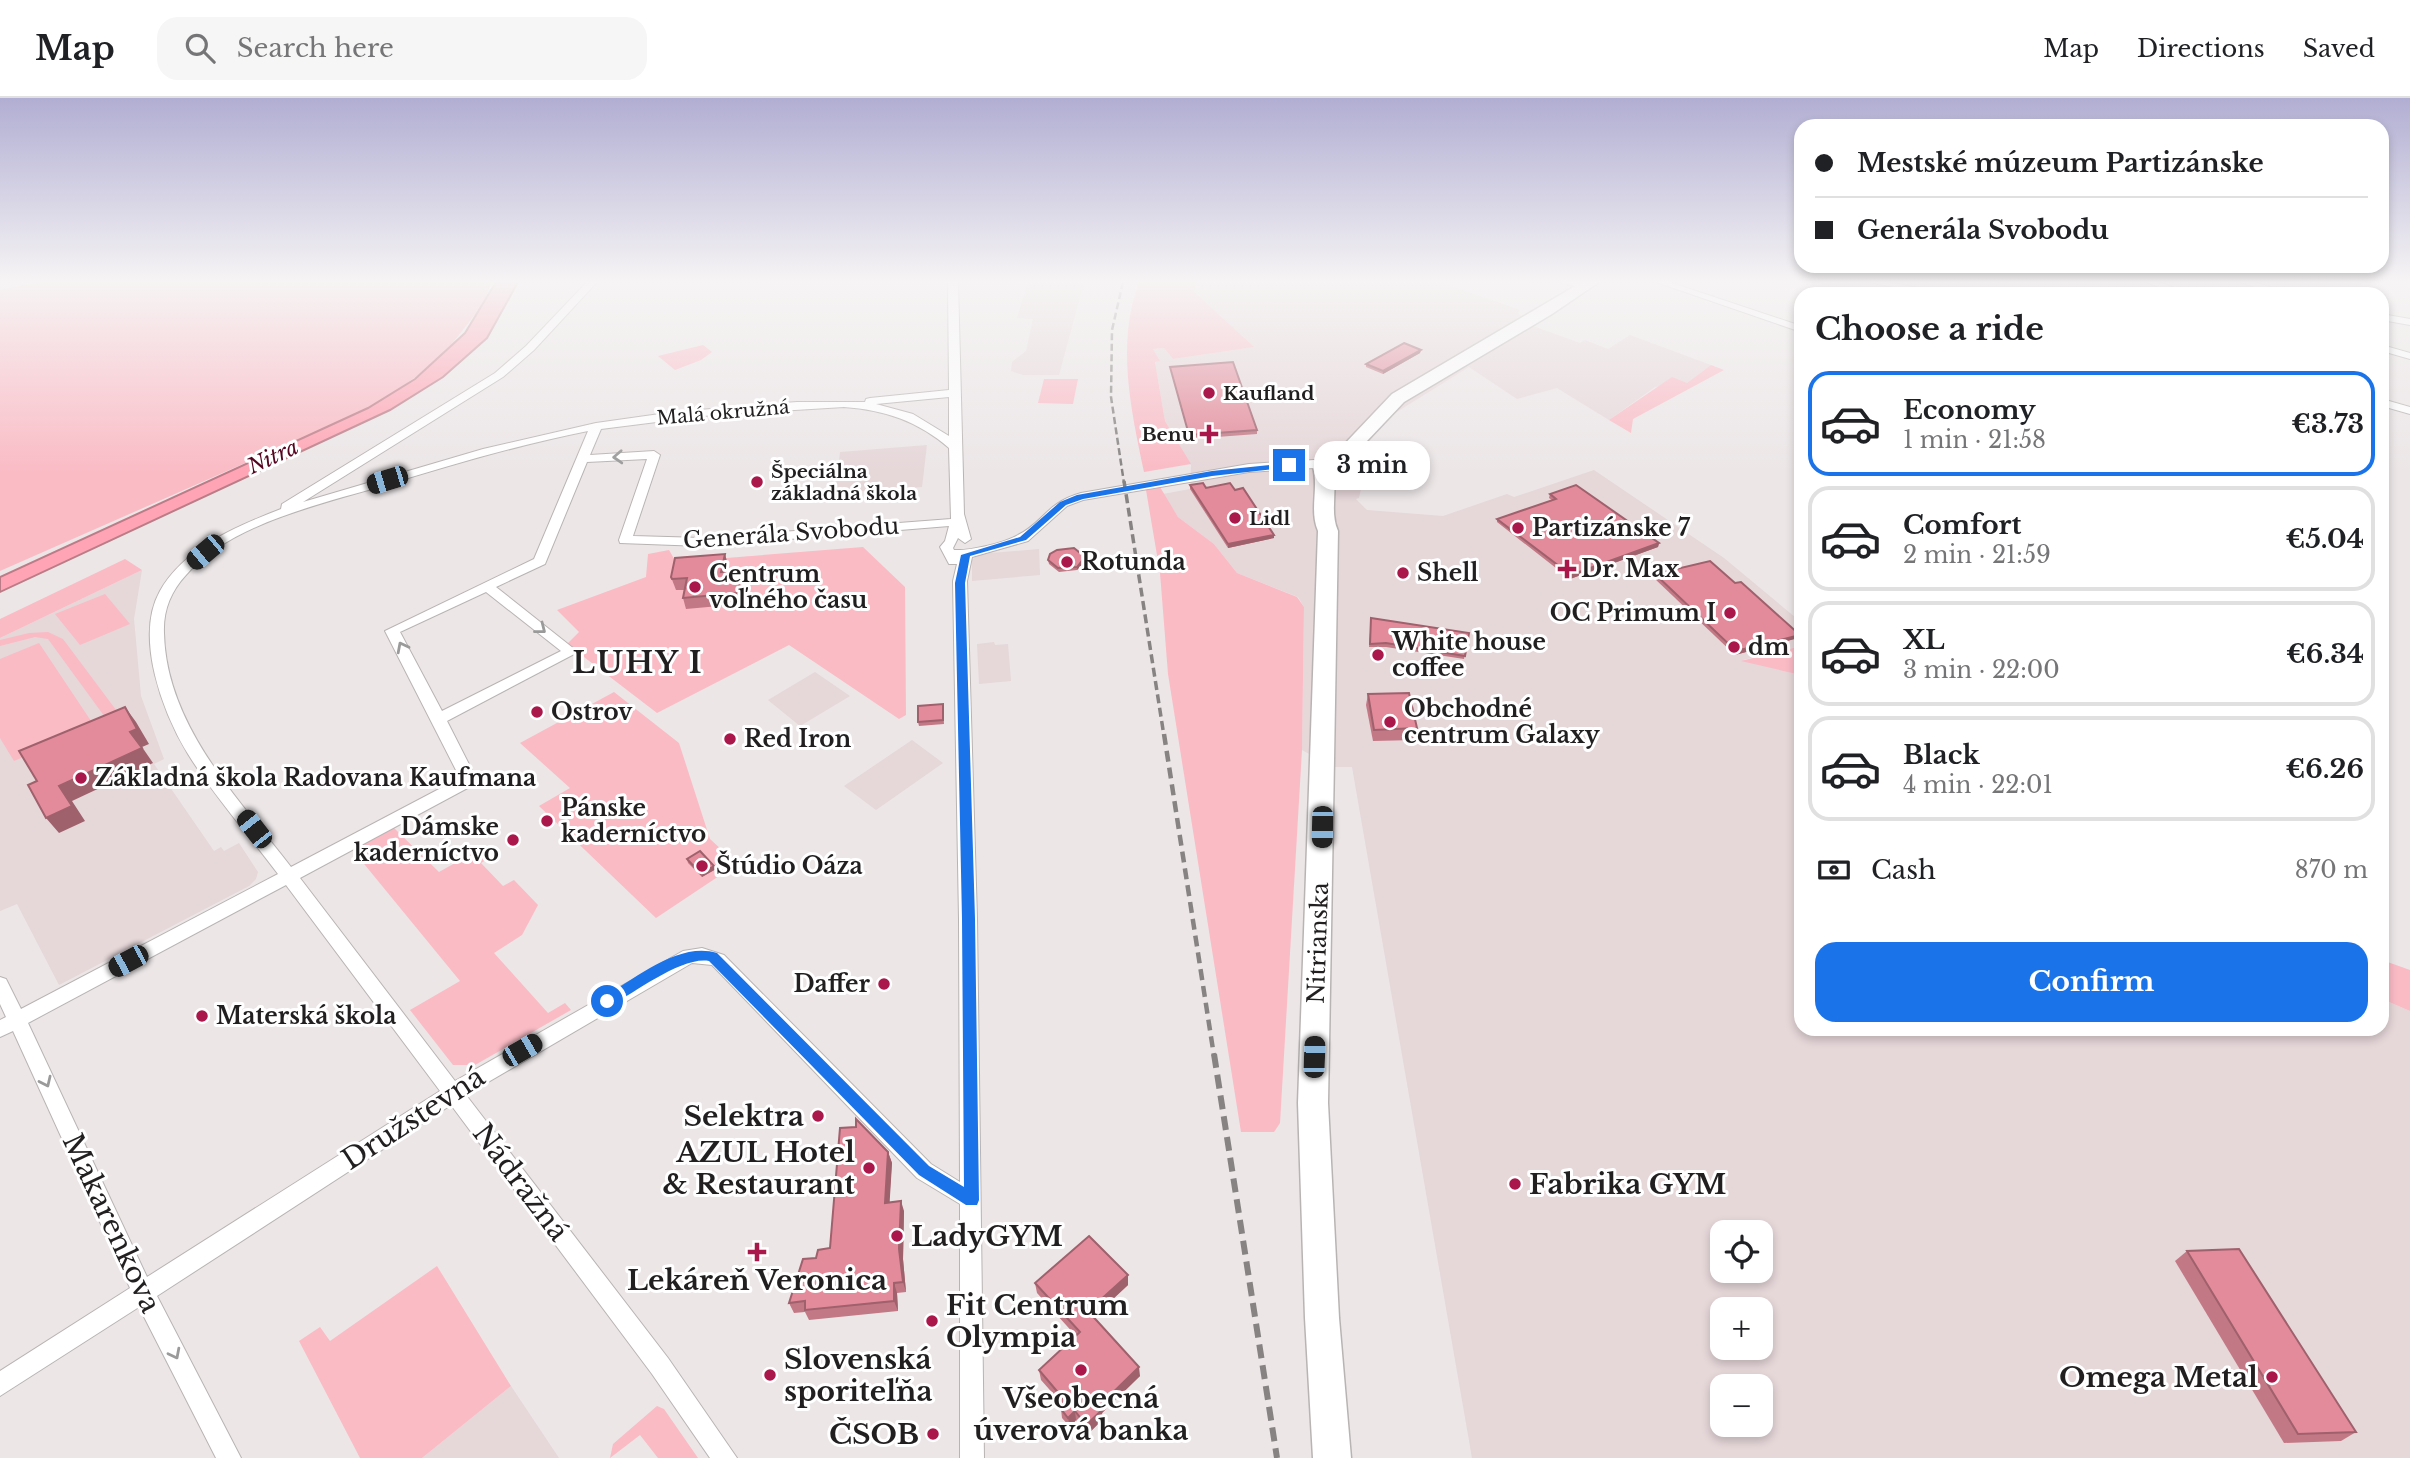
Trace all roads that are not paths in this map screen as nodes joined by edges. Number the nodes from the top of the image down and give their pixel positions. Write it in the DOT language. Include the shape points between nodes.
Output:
graph roads {
  1 [pos="532,345"];
  2 [pos="955,345"];
  3 [pos="1486,345"];
  4 [pos="2389,350"];
  5 [pos="2410,356"];
  6 [pos="956,393"];
  7 [pos="850,404"];
  8 [pos="2389,404"];
  9 [pos="2410,411"];
  10 [pos="596,426"];
  11 [pos="955,447"];
  12 [pos="583,459"];
  13 [pos="1326,460"];
  14 [pos="273,516"];
  15 [pos="957,518"];
  16 [pos="964,547"];
  17 [pos="488,587"];
  18 [pos="435,713"];
  19 [pos="200,759"];
  20 [pos="290,875"];
  21 [pos="0,985"];
  22 [pos="9,1025"];
  23 [pos="453,1091"];
  24 [pos="971,1200"];
  25 [pos="143,1292"];
  26 [pos="0,1384"];
  27 [pos="229,1458"];
  28 [pos="724,1458"];
  29 [pos="972,1458"];
  30 [pos="1332,1458"];
  1 -- 14 [label="street" via="499,375"];
  2 -- 6 [label="street"];
  3 -- 13 [label="main road" via="1398,398"];
  4 -- 5 [label="street"];
  6 -- 7 [label="street, Malá okružná"];
  6 -- 11 [label="street"];
  7 -- 10 [label="street, Malá okružná" via="717,412"];
  7 -- 11 [label="street, Malá okružná" via="907,415 939,432"];
  8 -- 9 [label="street"];
  10 -- 12 [label="street"];
  10 -- 14 [label="street, Malá okružná" via="465,457"];
  11 -- 15 [label="street"];
  15 -- 12 [label="street, Generála Svobodu, one-way" via="702,542 625,540 654,455"];
  12 -- 17 [label="street" via="543,558"];
  13 -- 16 [label="street" via="1249,468 1081,497 1063,503 1022,538"];
  13 -- 30 [label="main road, Nitrianska" via="1339,481 1327,553 1313,1103"];
  14 -- 19 [label="street, Malá okružná" via="205,552 167,589 158,611 167,690"];
  15 -- 16 [label="street"];
  16 -- 24 [label="street" via="960,581"];
  18 -- 17 [label="street, one-way" via="392,631"];
  17 -- 18 [label="street, one-way" via="571,652"];
  18 -- 20 [label="street" via="469,780"];
  19 -- 20 [label="street, Nádražná"];
  20 -- 22 [label="street"];
  20 -- 23 [label="street, Nádražná"];
  21 -- 22 [label="street, Makarenkova"];
  22 -- 25 [label="street, Makarenkova, one-way"];
  23 -- 24 [label="street, Družstevná" via="680,960 713,957 924,1171"];
  23 -- 25 [label="street, Družstevná"];
  23 -- 28 [label="street, Nádražná"];
  24 -- 29 [label="street"];
  25 -- 26 [label="street, Družstevná"];
  25 -- 27 [label="street, Makarenkova, one-way"];
}
